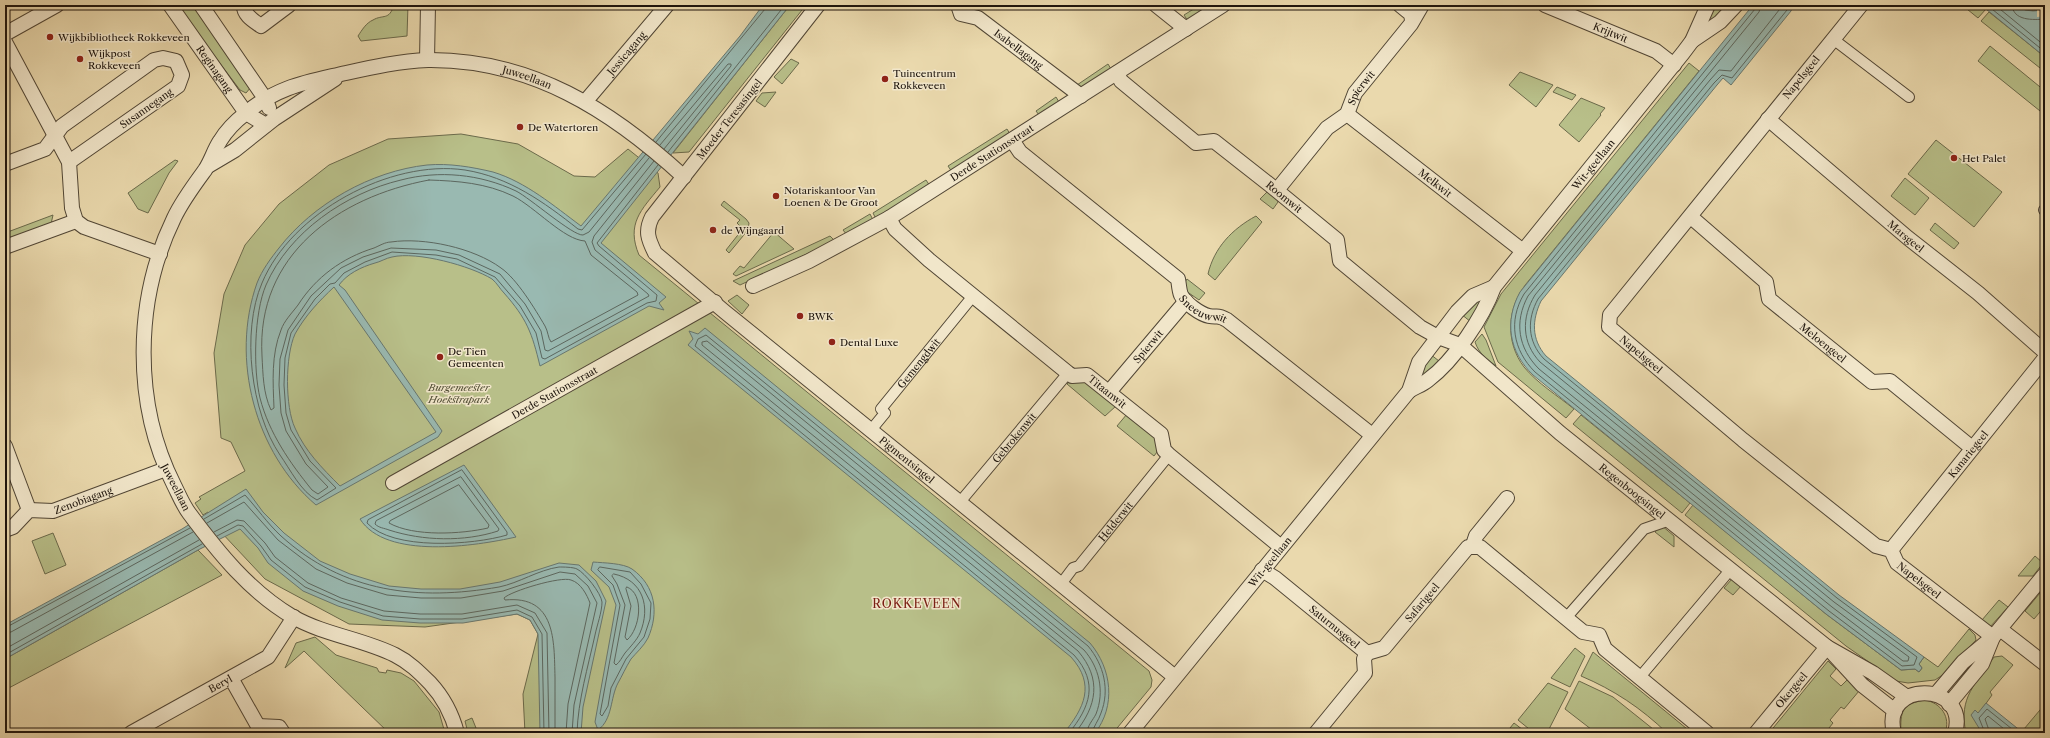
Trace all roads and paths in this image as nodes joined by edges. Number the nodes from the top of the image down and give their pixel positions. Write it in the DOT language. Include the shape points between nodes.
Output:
graph roads {
  1 [pos="57,5"];
  2 [pos="170,5"];
  3 [pos="201,5"];
  4 [pos="244,5"];
  5 [pos="289,5"];
  6 [pos="428,5"];
  7 [pos="667,5"];
  8 [pos="818,5"];
  9 [pos="958,5"];
  10 [pos="1156,5"];
  11 [pos="1223,5"];
  12 [pos="1400,5"];
  13 [pos="1422,5"];
  14 [pos="1545,5"];
  15 [pos="1708,5"];
  16 [pos="1736,5"];
  17 [pos="1861,5"];
  18 [pos="1412,20"];
  19 [pos="1186,29"];
  20 [pos="5,34"];
  21 [pos="1833,39"];
  22 [pos="1692,41"];
  23 [pos="5,42"];
  24 [pos="427,60"];
  25 [pos="1674,65"];
  26 [pos="1117,73"];
  27 [pos="342,74"];
  28 [pos="1081,96"];
  29 [pos="1909,97"];
  30 [pos="266,100"];
  31 [pos="585,102"];
  32 [pos="246,113"];
  33 [pos="1347,114"];
  34 [pos="1768,119"];
  35 [pos="270,122"];
  36 [pos="54,138"];
  37 [pos="1012,140"];
  38 [pos="69,162"];
  39 [pos="5,164"];
  40 [pos="208,166"];
  41 [pos="684,177"];
  42 [pos="1277,190"];
  43 [pos="1691,217"];
  44 [pos="889,218"];
  45 [pos="76,221"];
  46 [pos="648,236"];
  47 [pos="5,247"];
  48 [pos="1523,251"];
  49 [pos="160,254"];
  50 [pos="753,286"];
  51 [pos="1494,287"];
  52 [pos="973,296"];
  53 [pos="1186,301"];
  54 [pos="715,302"];
  55 [pos="1438,337"];
  56 [pos="1460,345"];
  57 [pos="2045,352"];
  58 [pos="2045,358"];
  59 [pos="1068,373"];
  60 [pos="1409,391"];
  61 [pos="1109,392"];
  62 [pos="871,430"];
  63 [pos="1372,435"];
  64 [pos="5,446"];
  65 [pos="1972,448"];
  66 [pos="1169,455"];
  67 [pos="166,469"];
  68 [pos="393,483"];
  69 [pos="1508,498"];
  70 [pos="960,502"];
  71 [pos="29,510"];
  72 [pos="1670,520"];
  73 [pos="5,530"];
  74 [pos="1473,545"];
  75 [pos="1281,547"];
  76 [pos="1890,550"];
  77 [pos="1731,569"];
  78 [pos="1262,570"];
  79 [pos="2045,574"];
  80 [pos="1061,584"];
  81 [pos="294,617"];
  82 [pos="1566,618"];
  83 [pos="1996,633"];
  84 [pos="1827,647"];
  85 [pos="1367,653"];
  86 [pos="2045,664"];
  87 [pos="1174,677"];
  88 [pos="1640,677"];
  89 [pos="231,678"];
  90 [pos="1936,694"];
  91 [pos="1907,697"];
  92 [pos="1949,704"];
  93 [pos="1895,711"];
  94 [pos="257,729"];
  95 [pos="131,733"];
  96 [pos="283,733"];
  97 [pos="457,733"];
  98 [pos="1130,733"];
  99 [pos="1316,733"];
  100 [pos="1707,733"];
  101 [pos="1756,733"];
  102 [pos="1894,733"];
  103 [pos="1955,733"];
  1 -- 20 [label="street"];
  2 -- 32 [label="street, Reginagang"];
  3 -- 30 [label="street"];
  4 -- 5 [label="street" via="243,9 250,19 261,26"];
  6 -- 24 [label="street"];
  7 -- 31 [label="street, Jessicagang"];
  8 -- 41 [label="street, Moeder Teresasingel"];
  9 -- 28 [label="street, Isabellagang" via="961,14 978,18"];
  10 -- 19 [label="street"];
  11 -- 19 [label="street, Derde Stationsstraat"];
  12 -- 18 [label="street" via="1411,14"];
  13 -- 18 [label="street"];
  14 -- 25 [label="street, Krijtwit" via="1656,51"];
  15 -- 22 [label="street, Wit-geellaan"];
  16 -- 22 [label="street, Wit-geellaan" via="1720,22"];
  17 -- 21 [label="street, Napelsgeel"];
  18 -- 33 [label="street, Spierwit" via="1355,93"];
  19 -- 26 [label="street, Derde Stationsstraat"];
  21 -- 29 [label="street"];
  21 -- 34 [label="street, Napelsgeel"];
  22 -- 25 [label="street, Wit-geellaan"];
  23 -- 36 [label="street"];
  24 -- 27 [label="street, Juweellaan" via="385,63"];
  24 -- 31 [label="street, Juweellaan" via="470,62 530,76"];
  25 -- 48 [label="street, Wit-geellaan"];
  26 -- 28 [label="street, Derde Stationsstraat"];
  26 -- 42 [label="street, Roomwit" via="1121,81 1196,143 1214,142"];
  27 -- 30 [label="street, Juweellaan" via="304,82 280,91"];
  27 -- 35 [label="street, Juweellaan"];
  28 -- 37 [label="street, Derde Stationsstraat"];
  30 -- 32 [label="street"];
  30 -- 35 [label="street"];
  31 -- 41 [label="street, Juweellaan" via="632,132"];
  32 -- 35 [label="street, Reginagang"];
  32 -- 40 [label="street, Juweellaan" via="221,139"];
  33 -- 42 [label="street, Spierwit" via="1327,128"];
  33 -- 48 [label="street, Melkwit"];
  34 -- 43 [label="street, Napelsgeel"];
  34 -- 57 [label="street, Marsgeel" via="1908,238 1978,292"];
  35 -- 40 [label="street, Juweellaan" via="235,150"];
  36 -- 38 [label="street"];
  36 -- 38 [label="street, Susannegang" via="62,126 154,60 163,58 176,62 182,75 178,86"];
  36 -- 39 [label="street" via="45,148"];
  37 -- 44 [label="street, Derde Stationsstraat"];
  37 -- 53 [label="street, Sneeuwwit" via="1020,152 1175,276 1181,295"];
  38 -- 45 [label="street" via="72,208"];
  40 -- 49 [label="street, Juweellaan" via="174,217"];
  41 -- 46 [label="street, Moeder Teresasingel" via="652,217 647,230"];
  42 -- 55 [label="street, Roomwit" via="1337,240 1340,261 1420,327"];
  43 -- 65 [label="street, Meloengeel" via="1766,282 1769,299 1872,382 1890,381"];
  43 -- 76 [label="street, Napelsgeel" via="1610,315 1608,327 1743,440 1876,546"];
  44 -- 50 [label="street, Derde Stationsstraat" via="809,261"];
  44 -- 52 [label="street" via="895,229"];
  45 -- 47 [label="street"];
  45 -- 49 [label="street" via="84,227"];
  46 -- 54 [label="street, Pigmentsingel" via="655,252"];
  48 -- 51 [label="street, Wit-geellaan"];
  49 -- 67 [label="street, Juweellaan" via="148,299 144,358 151,421"];
  51 -- 55 [label="street, Wit-geellaan" via="1468,300"];
  51 -- 56 [label="street, Wit-geellaan" via="1484,311"];
  52 -- 59 [label="street"];
  52 -- 62 [label="street, Gemengdwit" via="881,409 885,413"];
  53 -- 61 [label="street, Spierwit"];
  53 -- 63 [label="street, Sneeuwwit" via="1209,316 1218,315 1226,320"];
  54 -- 62 [label="street, Pigmentsingel"];
  54 -- 68 [label="street, Derde Stationsstraat"];
  55 -- 56 [label="street, Regenboogsingel"];
  55 -- 60 [label="street, Wit-geellaan" via="1419,362"];
  56 -- 60 [label="street, Wit-geellaan" via="1436,374"];
  56 -- 72 [label="street, Regenboogsingel" via="1560,433"];
  58 -- 65 [label="street, Kanariegeel"];
  59 -- 61 [label="street, Titaanwit" via="1072,376 1087,375"];
  59 -- 70 [label="street, Gebrokenwit"];
  60 -- 63 [label="street, Wit-geellaan"];
  61 -- 66 [label="street, Titaanwit" via="1161,434 1164,450"];
  62 -- 70 [label="street, Pigmentsingel"];
  63 -- 75 [label="street, Wit-geellaan"];
  64 -- 71 [label="street"];
  65 -- 76 [label="street, Kanariegeel"];
  66 -- 75 [label="street, Titaanwit"];
  66 -- 80 [label="street, Helderwit" via="1079,566 1073,568"];
  67 -- 71 [label="street, Zenobiagang" via="53,512"];
  67 -- 81 [label="street, Juweellaan" via="189,512 235,571 266,598"];
  69 -- 74 [label="street, Safarigeel" via="1476,536"];
  70 -- 80 [label="street, Pigmentsingel"];
  71 -- 73 [label="street" via="13,526"];
  72 -- 77 [label="street, Regenboogsingel"];
  72 -- 82 [label="street" via="1644,529"];
  74 -- 82 [label="street" via="1480,547"];
  74 -- 85 [label="street, Safarigeel" via="1468,547 1384,648"];
  75 -- 78 [label="street, Wit-geellaan"];
  76 -- 83 [label="street, Napelsgeel" via="1897,563"];
  77 -- 84 [label="street, Regenboogsingel"];
  77 -- 88 [label="street"];
  78 -- 85 [label="street, Saturnusgeel" via="1278,580"];
  78 -- 87 [label="street, Wit-geellaan"];
  79 -- 83 [label="street"];
  80 -- 87 [label="street, Pigmentsingel"];
  81 -- 89 [label="street, Beryl" via="268,657"];
  81 -- 97 [label="street, Juweellaan" via="343,637 382,649 415,667 436,689 453,717"];
  82 -- 88 [label="street" via="1583,632 1599,635 1605,649"];
  83 -- 86 [label="street, Napelsgeel"];
  83 -- 90 [label="street" via="1963,662"];
  83 -- 92 [label="street" via="1982,664"];
  84 -- 91 [label="street, Regenboogsingel" via="1873,673"];
  84 -- 93 [label="street, Regenboogsingel" via="1862,685"];
  84 -- 101 [label="street, Okergeel"];
  85 -- 99 [label="street, Saturnusgeel" via="1364,659 1365,673"];
  87 -- 98 [label="street, Wit-geellaan"];
  88 -- 100 [label="street"];
  89 -- 94 [label="street"];
  89 -- 95 [label="street, Beryl"];
  90 -- 91 [label="street" via="1921,692"];
  90 -- 92 [label="street"];
  91 -- 93 [label="street"];
  92 -- 103 [label="street" via="1955,716"];
  93 -- 102 [label="street" via="1892,720"];
  94 -- 96 [label="street" via="279,726"];
}
